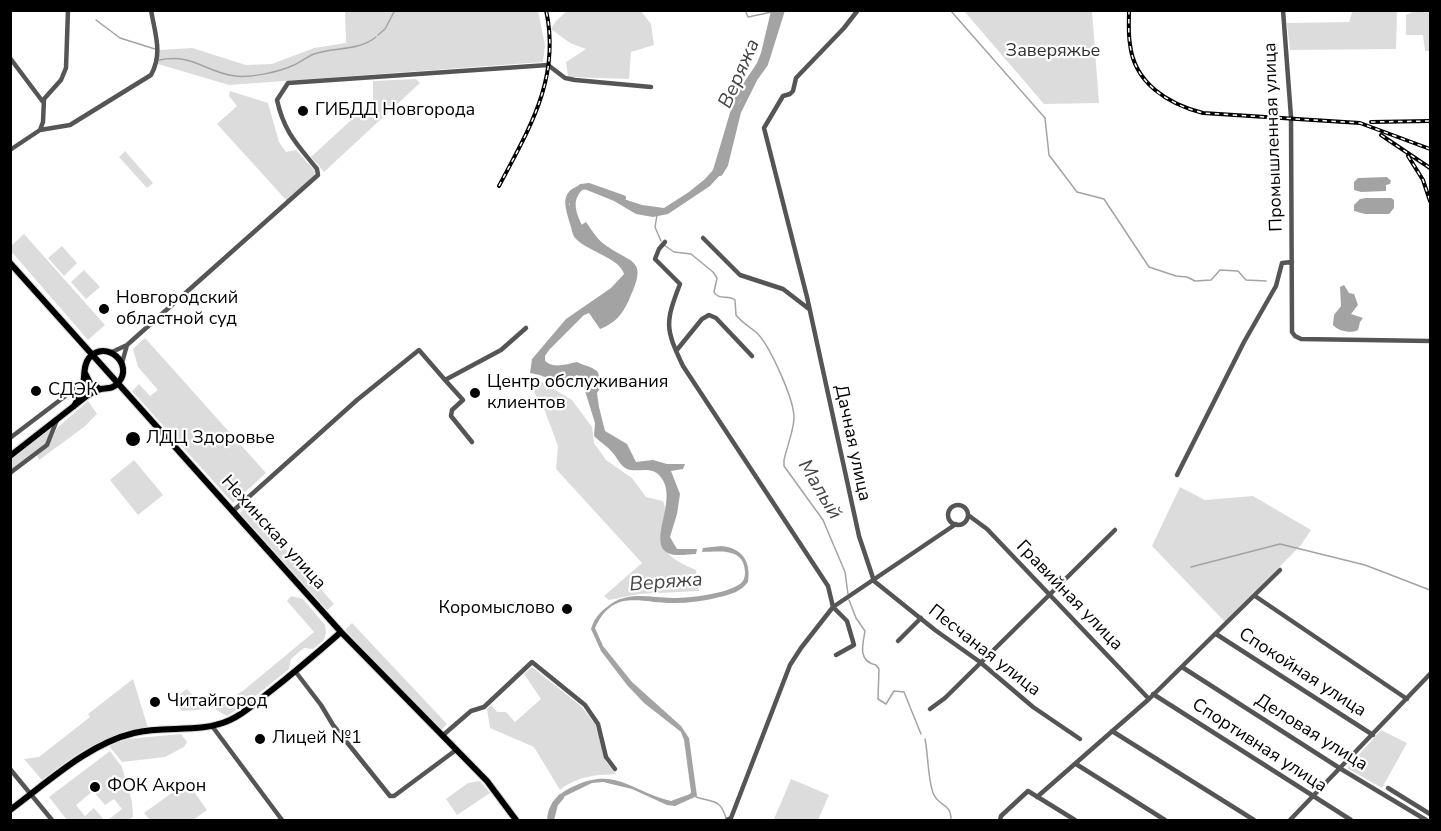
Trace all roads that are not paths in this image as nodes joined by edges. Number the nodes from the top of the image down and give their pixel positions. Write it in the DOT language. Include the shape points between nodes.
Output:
graph roads {
  1 [pos="68,10"];
  2 [pos="150,10"];
  3 [pos="1283,10"];
  4 [pos="858,11"];
  5 [pos="10,58"];
  6 [pos="651,87"];
  7 [pos="43,102"];
  8 [pos="40,130"];
  9 [pos="10,150"];
  10 [pos="703,238"];
  11 [pos="665,242"];
  12 [pos="1292,262"];
  13 [pos="10,263"];
  14 [pos="809,309"];
  15 [pos="526,328"];
  16 [pos="1431,341"];
  17 [pos="127,345"];
  18 [pos="675,351"];
  19 [pos="112,352"];
  20 [pos="92,355"];
  21 [pos="752,356"];
  22 [pos="122,363"];
  23 [pos="85,373"];
  24 [pos="445,380"];
  25 [pos="118,383"];
  26 [pos="79,389"];
  27 [pos="101,389"];
  28 [pos="74,406"];
  29 [pos="57,420"];
  30 [pos="10,438"];
  31 [pos="472,442"];
  32 [pos="10,456"];
  33 [pos="10,473"];
  34 [pos="1177,475"];
  35 [pos="233,511"];
  36 [pos="968,515"];
  37 [pos="956,524"];
  38 [pos="1115,530"];
  39 [pos="1280,570"];
  40 [pos="874,581"];
  41 [pos="1048,594"];
  42 [pos="1255,596"];
  43 [pos="833,607"];
  44 [pos="921,618"];
  45 [pos="341,632"];
  46 [pos="1216,634"];
  47 [pos="897,640"];
  48 [pos="836,655"];
  49 [pos="980,662"];
  50 [pos="1182,668"];
  51 [pos="295,671"];
  52 [pos="1431,674"];
  53 [pos="1153,694"];
  54 [pos="1149,699"];
  55 [pos="1407,699"];
  56 [pos="930,708"];
  57 [pos="212,726"];
  58 [pos="1112,731"];
  59 [pos="1373,735"];
  60 [pos="442,736"];
  61 [pos="1080,739"];
  62 [pos="456,750"];
  63 [pos="1076,764"];
  64 [pos="10,769"];
  65 [pos="615,769"];
  66 [pos="1341,769"];
  67 [pos="1388,788"];
  68 [pos="30,795"];
  69 [pos="1037,797"];
  70 [pos="1313,797"];
  71 [pos="10,810"];
  72 [pos="1431,814"];
  73 [pos="52,820"];
  74 [pos="282,820"];
  75 [pos="516,820"];
  76 [pos="727,820"];
  77 [pos="1000,820"];
  78 [pos="1075,820"];
  79 [pos="1165,820"];
  80 [pos="1254,820"];
  81 [pos="1290,820"];
  82 [pos="1351,820"];
  83 [pos="1426,820"];
  1 -- 7 [label="street" via="66,68"];
  2 -- 8 [label="street" via="159,48 151,75 70,125"];
  3 -- 12 [label="street, Промышленная улица" via="1291,117"];
  4 -- 14 [label="street, Дачная улица" via="796,78 794,91 783,96 764,128"];
  5 -- 7 [label="street"];
  6 -- 17 [label="street" via="565,78 548,65 288,83 277,100 280,113 288,134 318,175"];
  7 -- 8 [label="street"];
  8 -- 9 [label="street"];
  10 -- 14 [label="street" via="740,275 783,289"];
  11 -- 18 [label="street" via="655,259 680,284 669,313 668,328"];
  12 -- 16 [label="street, Промышленная улица" via="1292,330 1298,338"];
  12 -- 34 [label="street" via="1282,263 1276,286"];
  13 -- 20 [label="main road, Нехинская улица"];
  14 -- 40 [label="street, Дачная улица" via="859,536"];
  15 -- 24 [label="street" via="501,350"];
  17 -- 19 [label="street"];
  17 -- 22 [label="street"];
  18 -- 21 [label="street" via="709,315"];
  18 -- 43 [label="street" via="825,579"];
  19 -- 20 [label="main road"];
  19 -- 22 [label="main road"];
  20 -- 23 [label="main road"];
  20 -- 25 [label="main road, Нехинская улица"];
  22 -- 25 [label="main road" via="123,374"];
  23 -- 26 [label="main road"];
  23 -- 27 [label="main road" via="90,383"];
  24 -- 31 [label="street" via="463,400 451,416"];
  24 -- 35 [label="street" via="418,350"];
  25 -- 27 [label="main road"];
  25 -- 35 [label="main road, Нехинская улица"];
  26 -- 28 [label="main road"];
  26 -- 30 [label="street"];
  27 -- 28 [label="main road"];
  28 -- 29 [label="main road"];
  29 -- 32 [label="main road"];
  29 -- 33 [label="street" via="47,445"];
  35 -- 45 [label="main road, Нехинская улица"];
  36 -- 37 [label="street" via="964,523"];
  36 -- 37 [label="street" via="963,506 954,506 948,517"];
  36 -- 41 [label="street, Гравийная улица" via="987,529"];
  37 -- 40 [label="street"];
  38 -- 41 [label="street"];
  39 -- 42 [label="street"];
  40 -- 43 [label="street"];
  40 -- 44 [label="street, Песчаная улица"];
  41 -- 49 [label="street"];
  41 -- 54 [label="street, Гравийная улица"];
  42 -- 46 [label="street"];
  42 -- 55 [label="street"];
  43 -- 48 [label="street" via="847,621 854,645"];
  43 -- 76 [label="street" via="790,665 735,809"];
  44 -- 47 [label="street"];
  44 -- 49 [label="street, Песчаная улица"];
  45 -- 51 [label="main road"];
  45 -- 60 [label="main road, Нехинская улица"];
  46 -- 50 [label="street"];
  46 -- 59 [label="street, Спокойная улица"];
  49 -- 56 [label="street"];
  49 -- 61 [label="street, Песчаная улица"];
  50 -- 53 [label="street"];
  50 -- 66 [label="street, Деловая улица"];
  51 -- 57 [label="main road" via="241,714"];
  51 -- 62 [label="street" via="390,796"];
  52 -- 55 [label="street"];
  53 -- 54 [label="street"];
  53 -- 70 [label="street, Спортивная улица"];
  54 -- 58 [label="street"];
  55 -- 59 [label="street"];
  57 -- 68 [label="main road" via="149,730 120,737"];
  57 -- 74 [label="street"];
  58 -- 63 [label="street"];
  58 -- 80 [label="street"];
  59 -- 66 [label="street"];
  60 -- 62 [label="main road, Нехинская улица"];
  60 -- 65 [label="street" via="471,711 484,707 532,662 585,705 598,724 606,757"];
  62 -- 75 [label="main road, Нехинская улица" via="493,788"];
  63 -- 69 [label="street"];
  63 -- 79 [label="street"];
  64 -- 68 [label="street"];
  66 -- 70 [label="street"];
  66 -- 83 [label="street, Деловая улица"];
  67 -- 72 [label="street"];
  68 -- 71 [label="main road"];
  68 -- 73 [label="street"];
  69 -- 77 [label="street" via="1028,791"];
  69 -- 78 [label="street"];
  70 -- 81 [label="street"];
  70 -- 82 [label="street, Спортивная улица"];
}
